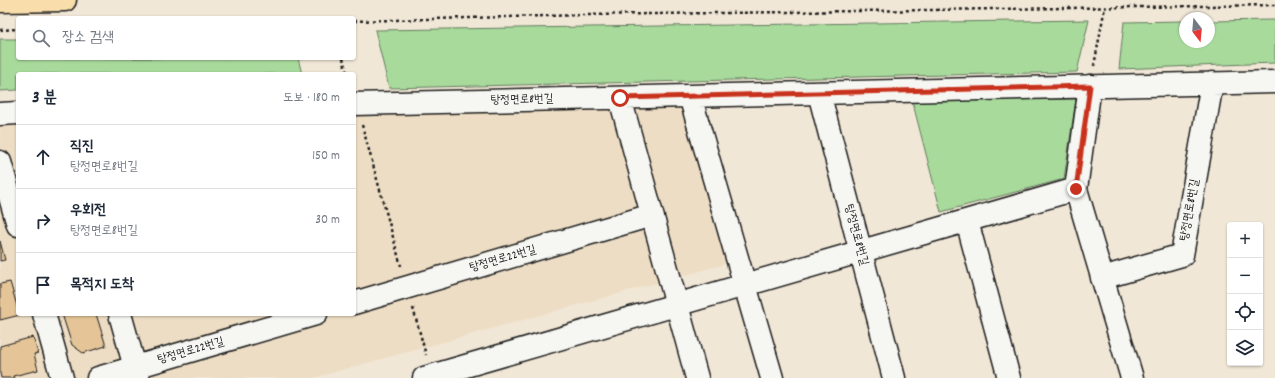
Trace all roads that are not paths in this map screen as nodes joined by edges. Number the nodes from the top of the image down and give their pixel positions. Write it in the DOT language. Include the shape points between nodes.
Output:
graph roads {
  1 [pos="65,0"];
  2 [pos="0,1"];
  3 [pos="1275,82"];
  4 [pos="1212,83"];
  5 [pos="1090,86"];
  6 [pos="819,93"];
  7 [pos="690,96"];
  8 [pos="620,98"];
  9 [pos="356,104"];
  10 [pos="16,113"];
  11 [pos="0,114"];
  12 [pos="0,162"];
  13 [pos="1076,189"];
  14 [pos="652,215"];
  15 [pos="16,218"];
  16 [pos="967,221"];
  17 [pos="860,252"];
  18 [pos="1102,278"];
  19 [pos="745,285"];
  20 [pos="356,302"];
  21 [pos="677,305"];
  22 [pos="45,316"];
  23 [pos="121,316"];
  24 [pos="310,316"];
  25 [pos="137,373"];
  26 [pos="428,377"];
  27 [pos="62,378"];
  28 [pos="98,378"];
  29 [pos="697,378"];
  30 [pos="772,378"];
  31 [pos="894,378"];
  32 [pos="1009,378"];
  33 [pos="1132,378"];
  1 -- 2 [label="main road"];
  3 -- 4 [label="street, 탕정면로8번길"];
  4 -- 5 [label="street, 탕정면로8번길"];
  4 -- 18 [label="street, 탕정면로8번길" via="1182,255"];
  5 -- 6 [label="street, 탕정면로8번길"];
  5 -- 13 [label="street"];
  6 -- 7 [label="street, 탕정면로8번길"];
  6 -- 17 [label="street, 탕정면로8번길"];
  7 -- 8 [label="street, 탕정면로8번길"];
  7 -- 19 [label="street"];
  8 -- 9 [label="street, 탕정면로8번길"];
  8 -- 14 [label="street"];
  10 -- 11 [label="street"];
  12 -- 15 [label="street"];
  13 -- 16 [label="street"];
  13 -- 18 [label="street"];
  14 -- 20 [label="street, 탕정면로22번길"];
  14 -- 21 [label="street"];
  16 -- 17 [label="street"];
  16 -- 32 [label="street"];
  17 -- 19 [label="street"];
  17 -- 31 [label="street, 탕정면로8번길"];
  18 -- 33 [label="street"];
  19 -- 21 [label="street"];
  19 -- 30 [label="street"];
  21 -- 26 [label="street"];
  21 -- 29 [label="street"];
  22 -- 27 [label="street"];
  23 -- 25 [label="street"];
  24 -- 25 [label="street, 탕정면로22번길"];
  25 -- 28 [label="street, 탕정면로22번길"];
}
